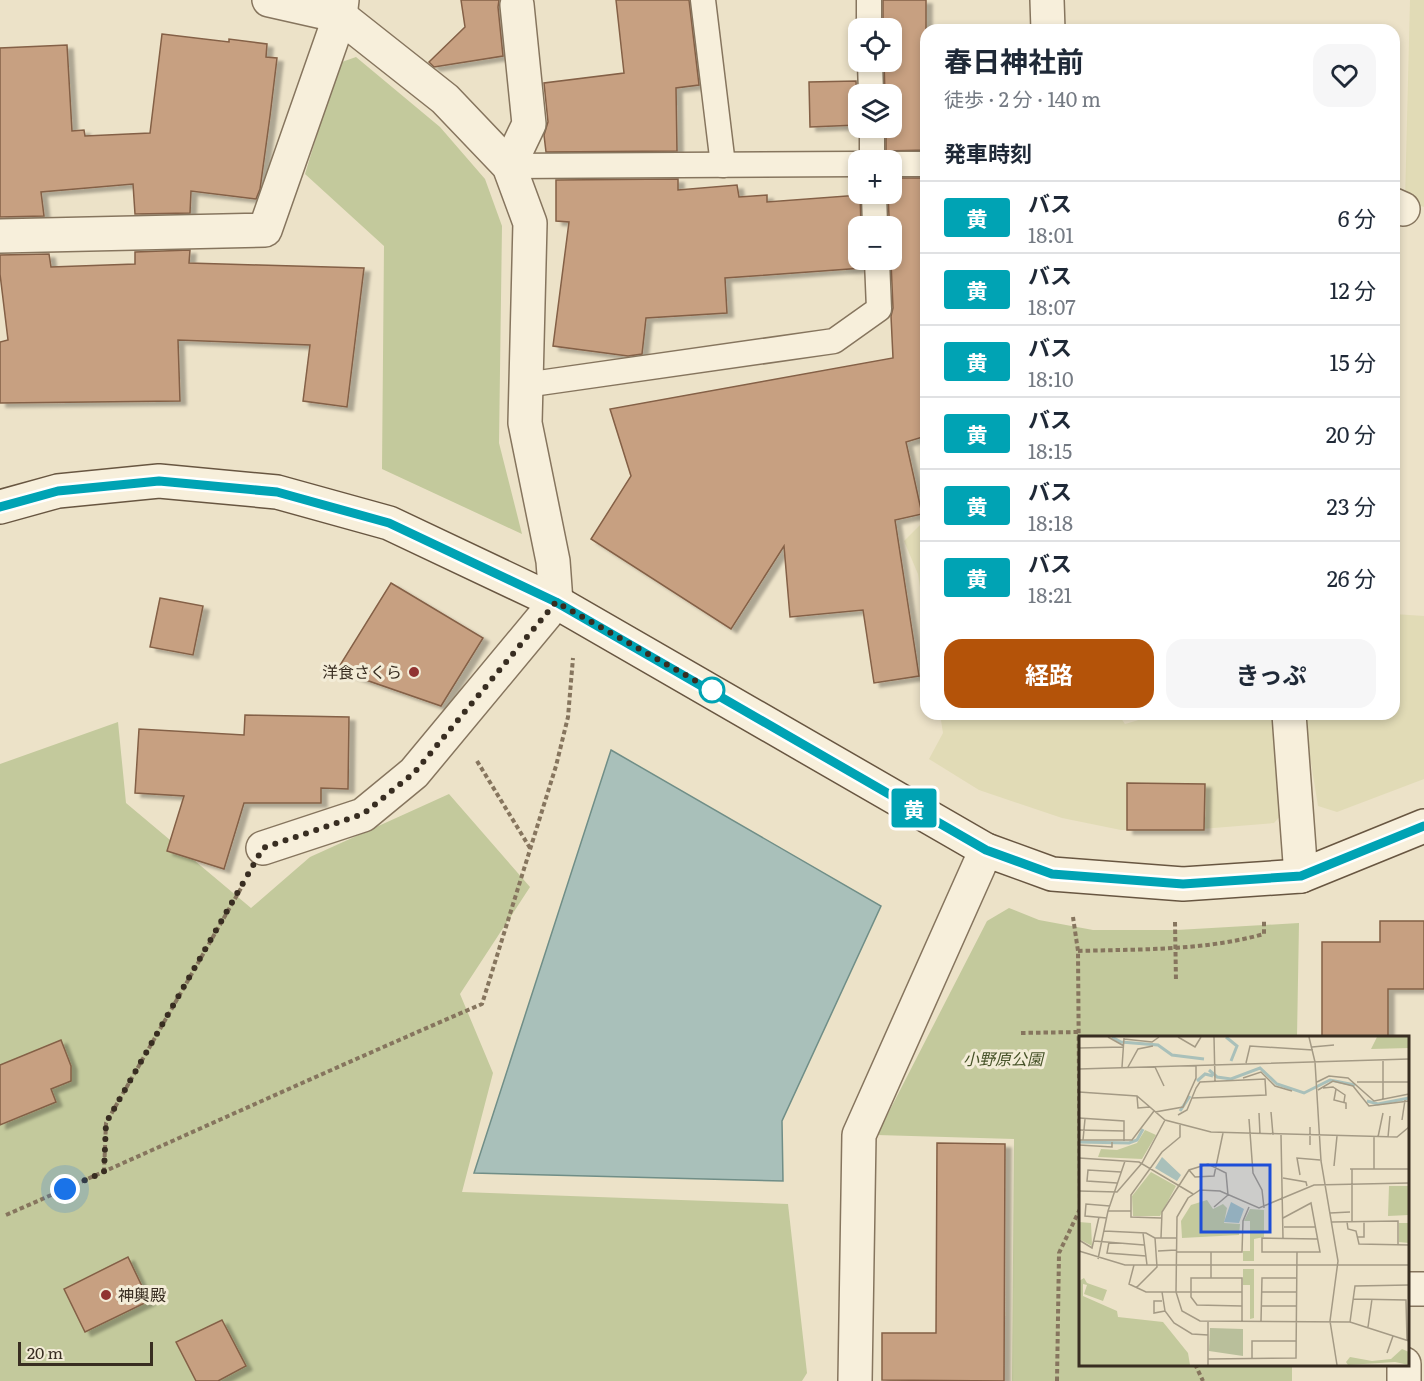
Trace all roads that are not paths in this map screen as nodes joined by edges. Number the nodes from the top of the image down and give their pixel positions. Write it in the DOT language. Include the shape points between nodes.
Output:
graph roads {
  1 [pos="269,0"];
  2 [pos="703,0"];
  3 [pos="869,0"];
  4 [pos="1047,0"];
  5 [pos="517,5"];
  6 [pos="341,8"];
  7 [pos="870,18"];
  8 [pos="1048,24"];
  9 [pos="848,164"];
  10 [pos="902,164"];
  11 [pos="920,164"];
  12 [pos="723,165"];
  13 [pos="509,166"];
  14 [pos="0,236"];
  15 [pos="877,270"];
  16 [pos="525,386"];
  17 [pos="0,507"];
  18 [pos="556,602"];
  19 [pos="1290,720"];
  20 [pos="1424,826"];
  21 [pos="263,848"];
  22 [pos="986,850"];
  23 [pos="1301,876"];
  24 [pos="855,1381"];
  1 -- 6 [label="street"];
  2 -- 12 [label="lane"];
  3 -- 7 [label="lane"];
  4 -- 8 [label="street"];
  5 -- 13 [label="street" via="529,124"];
  6 -- 13 [label="street" via="445,99"];
  6 -- 14 [label="street" via="265,230"];
  9 -- 12 [label="lane"];
  10 -- 11 [label="lane"];
  12 -- 13 [label="lane"];
  13 -- 16 [label="street" via="530,223"];
  15 -- 16 [label="lane" via="879,309 834,341"];
  16 -- 18 [label="street" via="525,423 553,561"];
  17 -- 18 [label="street" via="58,491 159,481 277,492 389,523"];
  18 -- 21 [label="street" via="414,773 363,814"];
  18 -- 22 [label="street"];
  19 -- 23 [label="street"];
  20 -- 23 [label="street"];
  22 -- 23 [label="street" via="1052,874 1183,884"];
  22 -- 24 [label="street" via="859,1135"];
}
